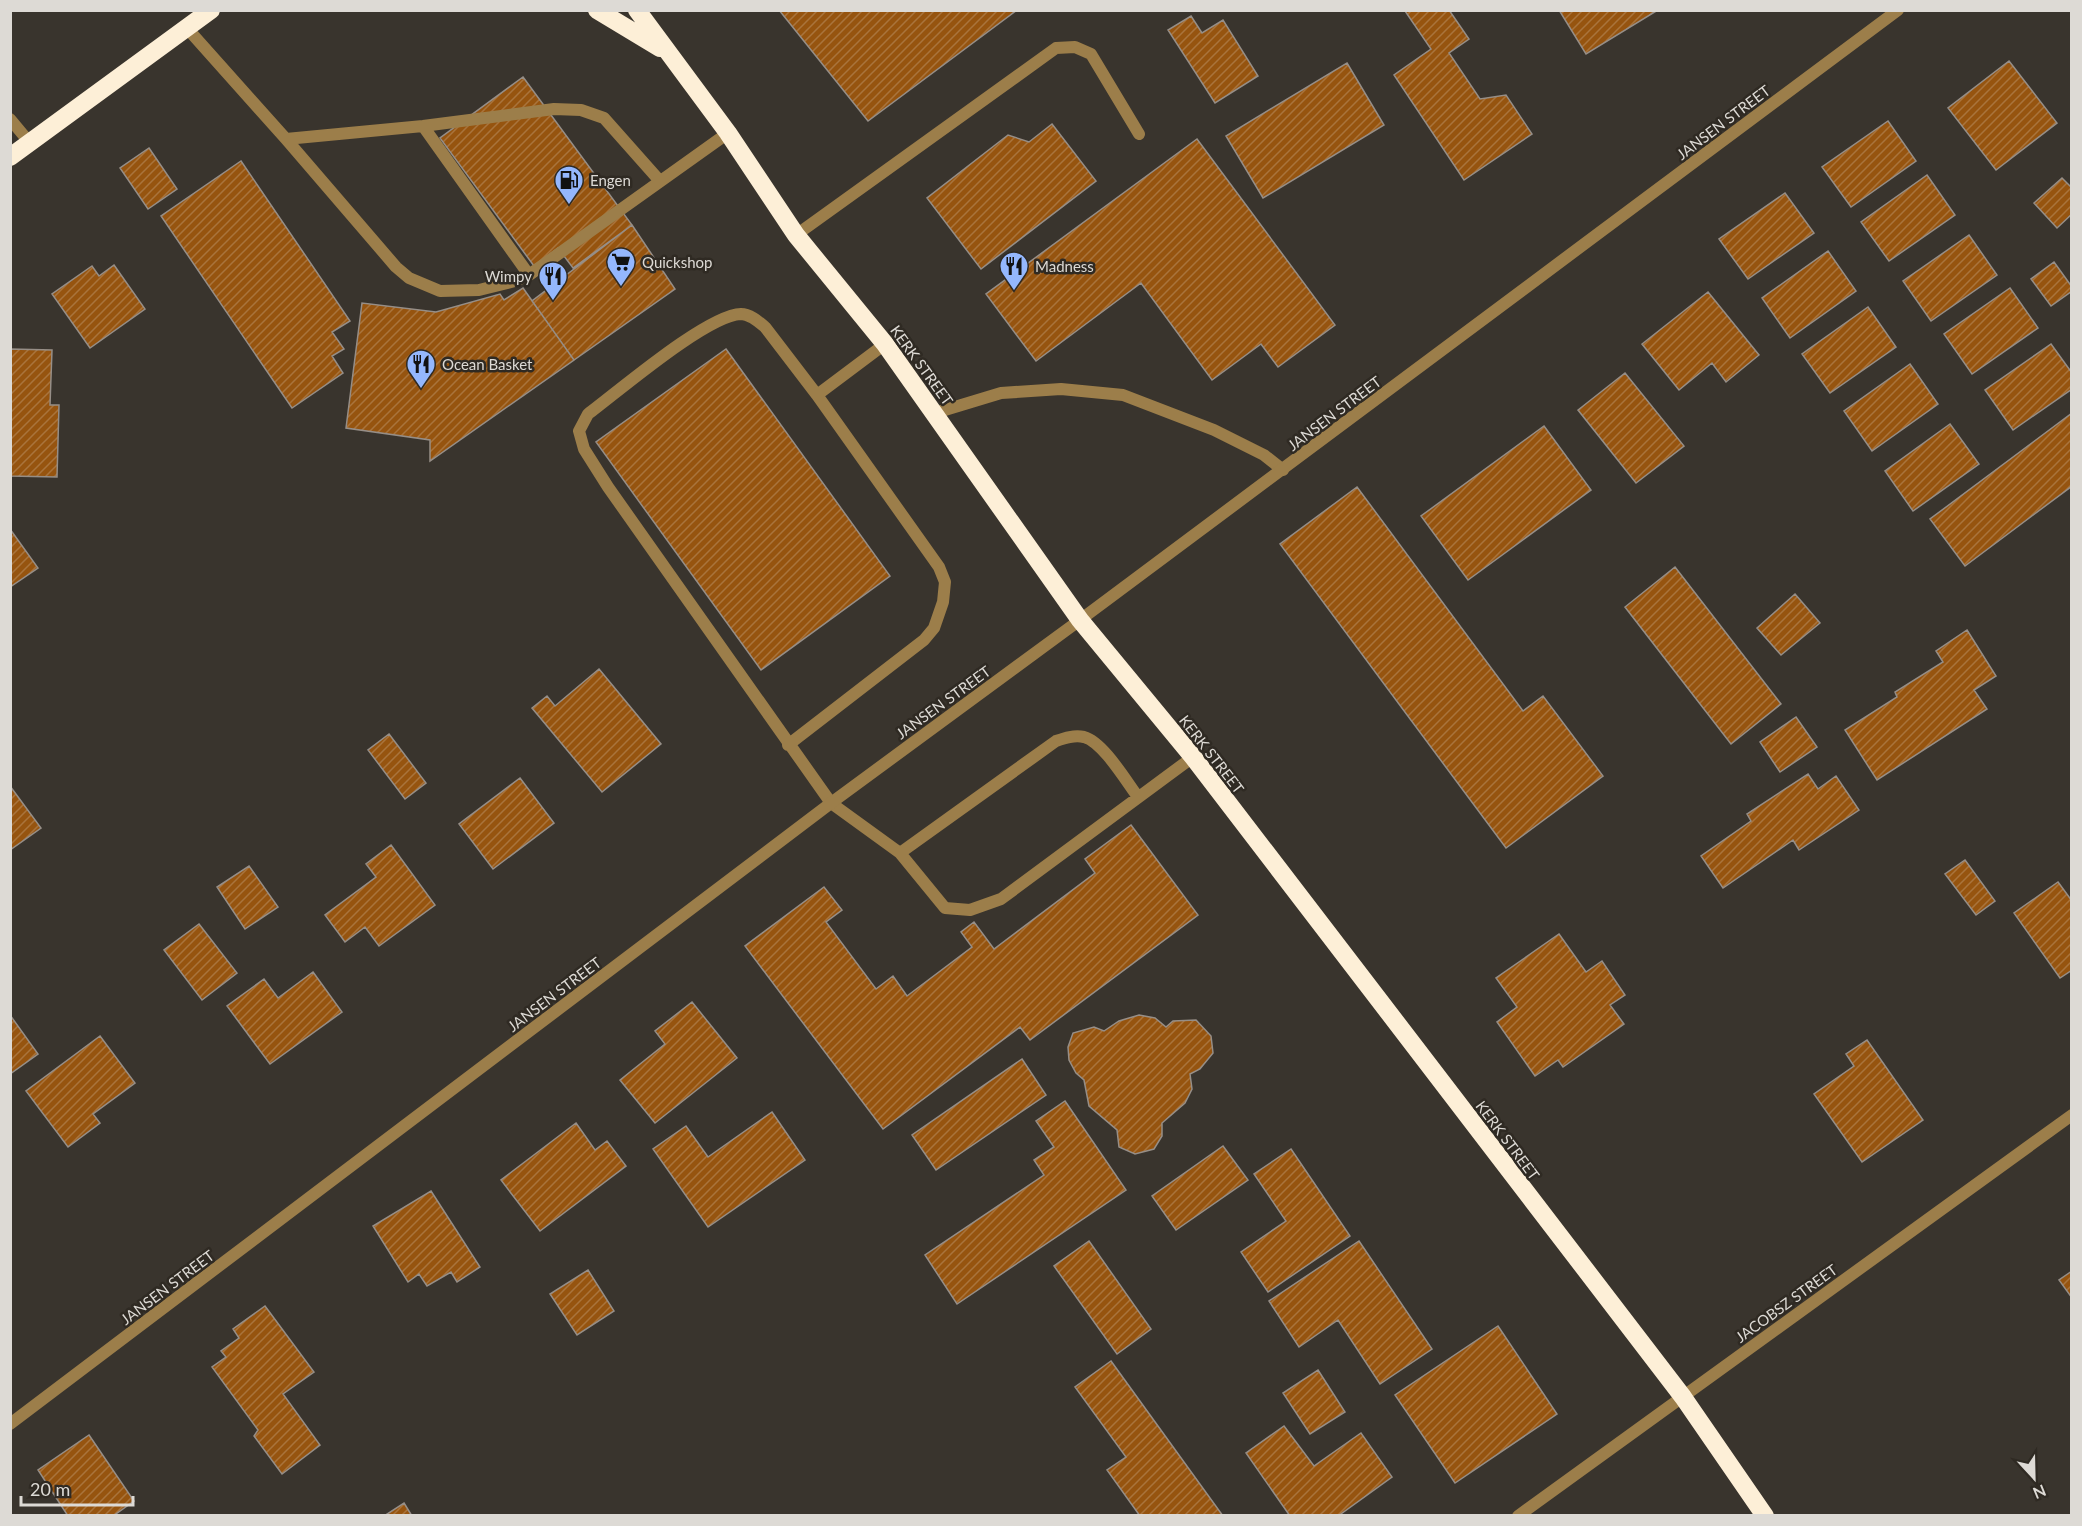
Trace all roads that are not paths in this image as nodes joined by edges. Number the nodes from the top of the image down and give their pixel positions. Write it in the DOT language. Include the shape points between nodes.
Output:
graph roads {
  1 [pos="211,10"];
  2 [pos="597,10"];
  3 [pos="637,10"];
  4 [pos="1898,10"];
  5 [pos="186,27"];
  6 [pos="667,52"];
  7 [pos="10,119"];
  8 [pos="423,126"];
  9 [pos="728,133"];
  10 [pos="1139,134"];
  11 [pos="286,139"];
  12 [pos="30,143"];
  13 [pos="10,157"];
  14 [pos="659,180"];
  15 [pos="796,235"];
  16 [pos="529,275"];
  17 [pos="885,344"];
  18 [pos="817,395"];
  19 [pos="934,413"];
  20 [pos="1283,470"];
  21 [pos="1080,620"];
  22 [pos="788,745"];
  23 [pos="1193,757"];
  24 [pos="1138,797"];
  25 [pos="831,803"];
  26 [pos="900,853"];
  27 [pos="2072,1115"];
  28 [pos="1683,1397"];
  29 [pos="10,1424"];
  30 [pos="1518,1515"];
  31 [pos="1765,1515"];
  1 -- 5 [label="highway"];
  2 -- 6 [label="highway"];
  3 -- 6 [label="highway, KERK STREET"];
  4 -- 20 [label="street, JANSEN STREET"];
  5 -- 11 [label="street"];
  5 -- 12 [label="highway"];
  6 -- 9 [label="highway, KERK STREET"];
  7 -- 12 [label="street"];
  8 -- 11 [label="street"];
  8 -- 14 [label="street" via="554,109 591,112 604,118"];
  8 -- 16 [label="street"];
  9 -- 14 [label="street"];
  9 -- 15 [label="highway, KERK STREET"];
  10 -- 15 [label="street" via="1091,54 1075,47 1056,48"];
  11 -- 16 [label="street" via="409,278 440,291 460,292"];
  12 -- 13 [label="highway"];
  14 -- 16 [label="street"];
  15 -- 17 [label="highway, KERK STREET"];
  17 -- 18 [label="street"];
  17 -- 19 [label="highway, KERK STREET"];
  18 -- 22 [label="street" via="939,567 945,591 939,615 924,640"];
  18 -- 22 [label="street" via="765,327 742,314 709,325 588,414 579,431 584,449 608,487"];
  19 -- 20 [label="street" via="1001,393 1061,389 1123,396 1214,430 1264,455"];
  19 -- 21 [label="highway, KERK STREET"];
  20 -- 21 [label="street, JANSEN STREET"];
  21 -- 23 [label="highway, KERK STREET"];
  21 -- 25 [label="street, JANSEN STREET"];
  22 -- 25 [label="street"];
  23 -- 24 [label="street"];
  23 -- 28 [label="highway, KERK STREET"];
  24 -- 26 [label="street" via="1001,898 970,910 945,908"];
  24 -- 26 [label="street" via="1096,744 1086,737 1066,738 1056,741"];
  25 -- 26 [label="street"];
  25 -- 29 [label="street, JANSEN STREET"];
  27 -- 28 [label="street, JACOBSZ STREET"];
  28 -- 30 [label="street, JACOBSZ STREET"];
  28 -- 31 [label="highway, KERK STREET"];
}
